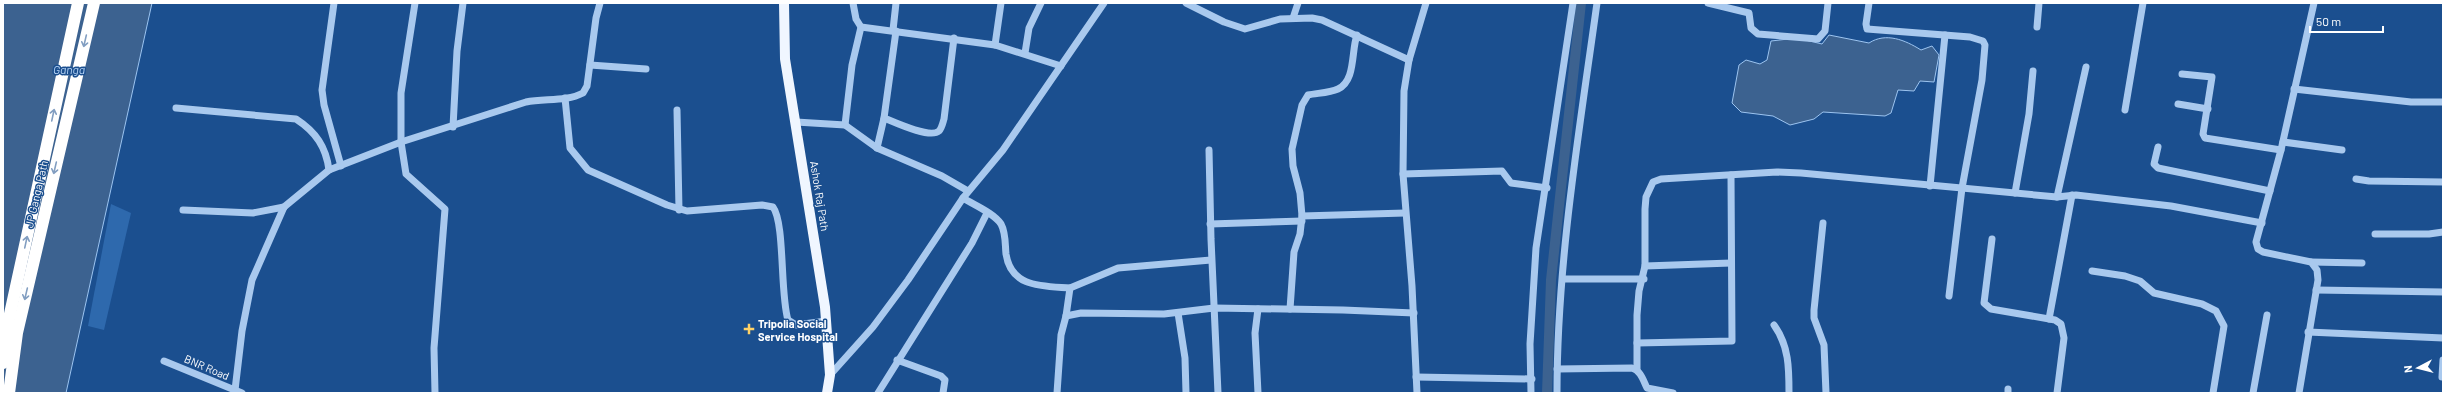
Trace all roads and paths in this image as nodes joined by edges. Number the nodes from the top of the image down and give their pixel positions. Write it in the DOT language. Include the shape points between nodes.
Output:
graph roads {
  1 [pos="78,3"];
  2 [pos="94,3"];
  3 [pos="334,3"];
  4 [pos="415,3"];
  5 [pos="463,3"];
  6 [pos="600,3"];
  7 [pos="784,3"];
  8 [pos="853,3"];
  9 [pos="896,3"];
  10 [pos="1001,3"];
  11 [pos="1041,3"];
  12 [pos="1104,3"];
  13 [pos="1186,3"];
  14 [pos="1298,3"];
  15 [pos="1426,3"];
  16 [pos="1573,3"];
  17 [pos="1597,3"];
  18 [pos="1708,3"];
  19 [pos="1828,3"];
  20 [pos="1869,3"];
  21 [pos="2039,3"];
  22 [pos="2143,3"];
  23 [pos="2314,3"];
  24 [pos="1293,18"];
  25 [pos="861,27"];
  26 [pos="2037,27"];
  27 [pos="894,30"];
  28 [pos="1945,35"];
  29 [pos="1357,36"];
  30 [pos="954,38"];
  31 [pos="995,45"];
  32 [pos="1025,53"];
  33 [pos="1408,60"];
  34 [pos="590,65"];
  35 [pos="1061,66"];
  36 [pos="2086,67"];
  37 [pos="646,69"];
  38 [pos="2033,71"];
  39 [pos="2182,74"];
  40 [pos="2294,89"];
  41 [pos="565,98"];
  42 [pos="2443,102"];
  43 [pos="2178,104"];
  44 [pos="176,108"];
  45 [pos="2208,109"];
  46 [pos="677,110"];
  47 [pos="2125,110"];
  48 [pos="884,118"];
  49 [pos="796,122"];
  50 [pos="845,126"];
  51 [pos="453,127"];
  52 [pos="401,142"];
  53 [pos="2283,142"];
  54 [pos="2158,147"];
  55 [pos="876,148"];
  56 [pos="1209,150"];
  57 [pos="2281,150"];
  58 [pos="2342,150"];
  59 [pos="340,166"];
  60 [pos="329,170"];
  61 [pos="1403,174"];
  62 [pos="1731,174"];
  63 [pos="2356,179"];
  64 [pos="2443,182"];
  65 [pos="1930,186"];
  66 [pos="1547,188"];
  67 [pos="1962,188"];
  68 [pos="968,191"];
  69 [pos="2270,192"];
  70 [pos="2015,193"];
  71 [pos="2072,195"];
  72 [pos="2057,197"];
  73 [pos="963,198"];
  74 [pos="284,207"];
  75 [pos="183,210"];
  76 [pos="679,210"];
  77 [pos="987,213"];
  78 [pos="1406,213"];
  79 [pos="1302,218"];
  80 [pos="1823,223"];
  81 [pos="2262,223"];
  82 [pos="1210,224"];
  83 [pos="2443,232"];
  84 [pos="2374,234"];
  85 [pos="1992,239"];
  86 [pos="1211,260"];
  87 [pos="2311,262"];
  88 [pos="1731,263"];
  89 [pos="2362,263"];
  90 [pos="1645,266"];
  91 [pos="2092,271"];
  92 [pos="1563,279"];
  93 [pos="1644,279"];
  94 [pos="1070,288"];
  95 [pos="2316,290"];
  96 [pos="2443,292"];
  97 [pos="1949,296"];
  98 [pos="1214,308"];
  99 [pos="1258,309"];
  100 [pos="1290,309"];
  101 [pos="1178,313"];
  102 [pos="1414,313"];
  103 [pos="2267,315"];
  104 [pos="1066,316"];
  105 [pos="2049,319"];
  106 [pos="826,321"];
  107 [pos="1774,325"];
  108 [pos="2308,332"];
  109 [pos="2443,338"];
  110 [pos="1637,343"];
  111 [pos="164,360"];
  112 [pos="897,360"];
  113 [pos="2443,360"];
  114 [pos="3,363"];
  115 [pos="1557,368"];
  116 [pos="1637,370"];
  117 [pos="830,375"];
  118 [pos="1416,377"];
  119 [pos="2442,378"];
  120 [pos="1532,379"];
  121 [pos="238,392"];
  122 [pos="10,393"];
  123 [pos="435,393"];
  124 [pos="827,393"];
  125 [pos="878,393"];
  126 [pos="943,393"];
  127 [pos="1057,393"];
  128 [pos="1186,393"];
  129 [pos="1218,393"];
  130 [pos="1258,393"];
  131 [pos="1417,393"];
  132 [pos="1531,393"];
  133 [pos="1556,393"];
  134 [pos="1673,393"];
  135 [pos="1789,393"];
  136 [pos="1826,393"];
  137 [pos="2057,393"];
  138 [pos="2213,393"];
  139 [pos="2253,393"];
  140 [pos="2298,393"];
  114 -- 1 [label="highway, JP Ganga Path, one-way" via="8,323"];
  2 -- 122 [label="highway, JP Ganga Path, one-way" via="17,333"];
  3 -- 59 [label="street" via="322,90"];
  4 -- 52 [label="street" via="401,93"];
  5 -- 51 [label="street" via="457,51"];
  6 -- 34 [label="street"];
  7 -- 49 [label="main road, Ashok Raj Path" via="785,59"];
  8 -- 25 [label="street" via="856,20"];
  9 -- 27 [label="street"];
  10 -- 31 [label="street"];
  11 -- 32 [label="street" via="1029,28"];
  12 -- 35 [label="street"];
  13 -- 24 [label="street" via="1224,22 1245,29 1273,20"];
  14 -- 24 [label="street"];
  15 -- 33 [label="street"];
  16 -- 66 [label="street"];
  17 -- 92 [label="street" via="1570,190"];
  18 -- 19 [label="street" via="1749,13 1751,28 1758,34 1818,39 1825,31"];
  20 -- 28 [label="street" via="1867,29"];
  21 -- 26 [label="street"];
  22 -- 47 [label="street"];
  23 -- 40 [label="street"];
  24 -- 29 [label="street" via="1322,20"];
  25 -- 27 [label="street"];
  25 -- 50 [label="street" via="852,65"];
  27 -- 30 [label="street"];
  27 -- 48 [label="street"];
  28 -- 65 [label="street"];
  28 -- 67 [label="street" via="1978,38 1985,45 1981,85"];
  29 -- 33 [label="street"];
  29 -- 79 [label="street" via="1352,48 1350,74 1345,84 1338,90 1308,95 1302,105 1292,155"];
  30 -- 31 [label="street"];
  30 -- 48 [label="street" via="944,119 939,131 921,132"];
  31 -- 32 [label="street"];
  32 -- 35 [label="street"];
  33 -- 61 [label="street" via="1404,91"];
  34 -- 37 [label="street"];
  34 -- 41 [label="street" via="588,86 583,93"];
  35 -- 68 [label="street" via="1000,155"];
  36 -- 72 [label="street"];
  38 -- 70 [label="street" via="2029,114"];
  39 -- 45 [label="street" via="2212,77"];
  40 -- 42 [label="street" via="2411,102"];
  40 -- 53 [label="street"];
  41 -- 51 [label="street" via="526,102"];
  41 -- 76 [label="street" via="570,148 588,170"];
  43 -- 45 [label="street"];
  44 -- 60 [label="street" via="296,119 318,137 324,148"];
  45 -- 57 [label="street" via="2203,134 2205,138"];
  46 -- 76 [label="street"];
  48 -- 55 [label="street"];
  49 -- 50 [label="street"];
  49 -- 106 [label="main road, Ashok Raj Path"];
  50 -- 55 [label="street"];
  51 -- 52 [label="street"];
  52 -- 59 [label="street"];
  52 -- 123 [label="street" via="406,174 446,208 434,348"];
  53 -- 57 [label="street"];
  53 -- 58 [label="street"];
  54 -- 69 [label="street" via="2154,164 2158,168"];
  55 -- 68 [label="street" via="942,176"];
  56 -- 82 [label="street"];
  57 -- 69 [label="street"];
  59 -- 60 [label="street"];
  60 -- 74 [label="street"];
  61 -- 66 [label="street" via="1502,171 1511,183"];
  61 -- 78 [label="street"];
  62 -- 65 [label="street" via="1801,172"];
  62 -- 88 [label="street"];
  62 -- 90 [label="street" via="1660,179 1653,182 1646,197"];
  63 -- 64 [label="street"];
  65 -- 67 [label="street"];
  66 -- 120 [label="street" via="1534,267 1530,344"];
  67 -- 70 [label="street"];
  67 -- 97 [label="street"];
  68 -- 73 [label="street"];
  69 -- 81 [label="street"];
  70 -- 72 [label="street"];
  71 -- 72 [label="street"];
  71 -- 81 [label="street" via="2185,208"];
  71 -- 105 [label="street"];
  73 -- 77 [label="street"];
  73 -- 117 [label="street" via="908,280 872,327"];
  74 -- 75 [label="street" via="253,213"];
  74 -- 121 [label="street" via="252,280 242,331"];
  76 -- 106 [label="street" via="698,211 762,205 773,207 779,222 788,320 796,325"];
  77 -- 94 [label="street" via="1001,223 1008,267 1017,277 1030,284"];
  77 -- 112 [label="street" via="972,243"];
  78 -- 79 [label="street"];
  78 -- 102 [label="street"];
  79 -- 82 [label="street"];
  79 -- 100 [label="street" via="1294,252"];
  80 -- 136 [label="street" via="1814,318 1824,345"];
  81 -- 87 [label="street" via="2257,237 2258,249"];
  82 -- 86 [label="street"];
  83 -- 84 [label="street"];
  85 -- 105 [label="street" via="1984,303 1987,308"];
  86 -- 94 [label="street" via="1118,268"];
  86 -- 98 [label="street"];
  87 -- 89 [label="street"];
  87 -- 95 [label="street" via="2317,270"];
  88 -- 90 [label="street"];
  88 -- 110 [label="street" via="1732,341"];
  90 -- 93 [label="street"];
  91 -- 138 [label="street" via="2125,276 2140,281 2154,293 2202,304 2216,311 2224,326"];
  92 -- 93 [label="street"];
  92 -- 115 [label="street"];
  93 -- 110 [label="street" via="1638,300"];
  94 -- 104 [label="street"];
  95 -- 96 [label="street"];
  95 -- 108 [label="street"];
  98 -- 99 [label="street"];
  98 -- 101 [label="street"];
  98 -- 129 [label="street"];
  99 -- 100 [label="street"];
  99 -- 130 [label="street" via="1255,333"];
  100 -- 102 [label="street"];
  101 -- 104 [label="street" via="1080,313"];
  101 -- 128 [label="street" via="1185,358"];
  102 -- 118 [label="street"];
  103 -- 139 [label="street"];
  104 -- 127 [label="street" via="1061,335"];
  105 -- 137 [label="street" via="2061,324 2064,329"];
  106 -- 117 [label="main road, Ashok Raj Path"];
  107 -- 135 [label="street" via="1786,348"];
  108 -- 109 [label="street"];
  108 -- 140 [label="street"];
  110 -- 116 [label="street"];
  111 -- 121 [label="street, BNR Road"];
  112 -- 125 [label="street"];
  112 -- 126 [label="street" via="941,376 945,380"];
  113 -- 119 [label="street"];
  115 -- 116 [label="street" via="1627,367"];
  115 -- 133 [label="street"];
  116 -- 134 [label="street" via="1647,388"];
  117 -- 124 [label="main road, Ashok Raj Path"];
  118 -- 120 [label="street"];
  118 -- 131 [label="street"];
  120 -- 132 [label="street"];
}
